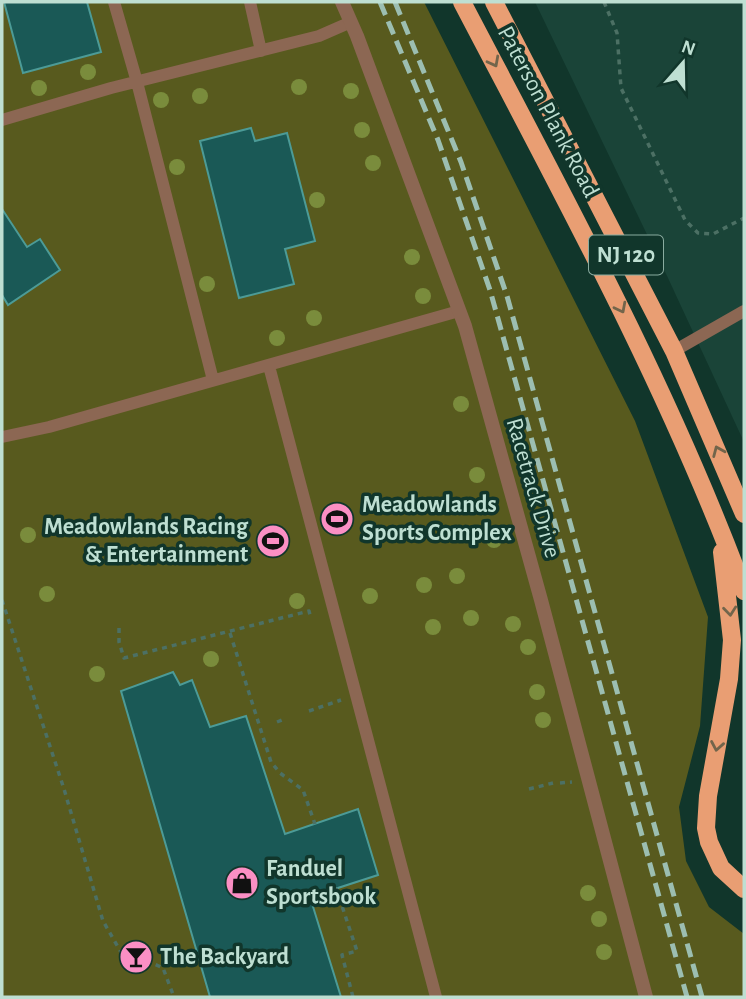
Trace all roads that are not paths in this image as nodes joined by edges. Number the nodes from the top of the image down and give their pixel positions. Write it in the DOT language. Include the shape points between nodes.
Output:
graph roads {
  1 [pos="114,2"];
  2 [pos="250,2"];
  3 [pos="341,2"];
  4 [pos="462,2"];
  5 [pos="495,2"];
  6 [pos="351,22"];
  7 [pos="261,51"];
  8 [pos="137,82"];
  9 [pos="2,120"];
  10 [pos="459,311"];
  11 [pos="744,311"];
  12 [pos="674,351"];
  13 [pos="269,366"];
  14 [pos="213,380"];
  15 [pos="2,438"];
  16 [pos="744,514"];
  17 [pos="716,519"];
  18 [pos="744,590"];
  19 [pos="744,889"];
  20 [pos="436,997"];
  21 [pos="646,997"];
  1 -- 8 [label="lane"];
  2 -- 7 [label="lane"];
  3 -- 6 [label="street, Racetrack Drive"];
  4 -- 17 [label="main road, Paterson Plank Road / NJ 120, one-way" via="628,320"];
  5 -- 12 [label="main road, Paterson Plank Road / NJ 120"];
  6 -- 7 [label="lane" via="319,36"];
  6 -- 10 [label="street, Racetrack Drive"];
  7 -- 8 [label="lane"];
  8 -- 9 [label="lane"];
  8 -- 14 [label="lane"];
  10 -- 13 [label="lane"];
  10 -- 21 [label="street, Racetrack Drive"];
  11 -- 12 [label="lane"];
  16 -- 12 [label="main road, Paterson Plank Road / NJ 120, one-way"];
  13 -- 14 [label="lane"];
  13 -- 20 [label="lane"];
  14 -- 15 [label="lane"];
  17 -- 18 [label="main road, Paterson Plank Road / NJ 120"];
  17 -- 19 [label="main road, one-way" via="733,640 706,828 721,868"];
}
